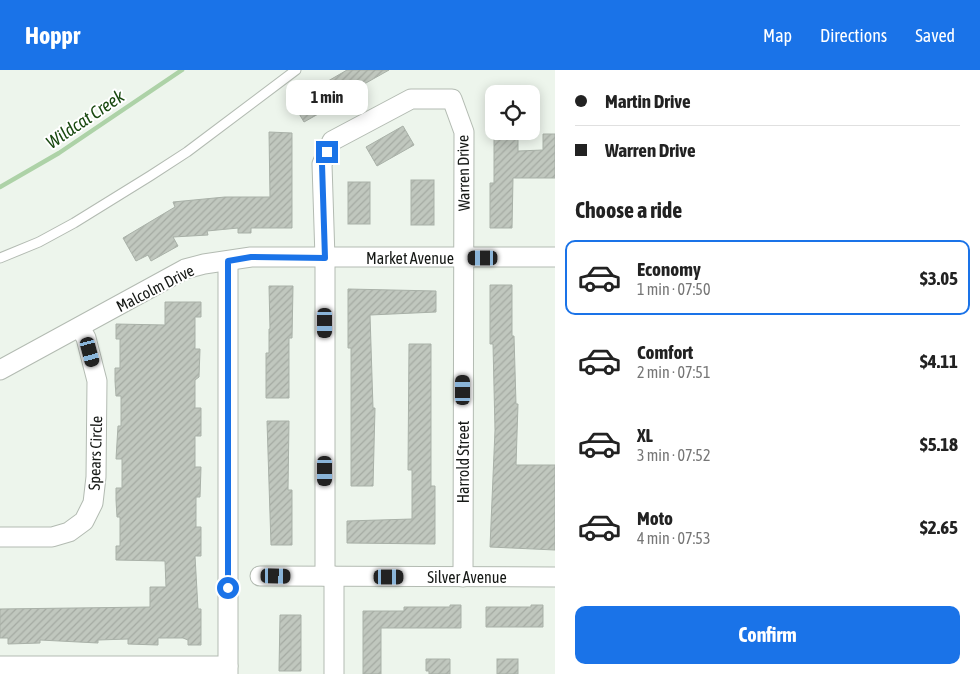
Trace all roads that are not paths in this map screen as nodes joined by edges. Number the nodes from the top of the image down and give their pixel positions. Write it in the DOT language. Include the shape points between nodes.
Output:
graph roads {
  1 [pos="296,70"];
  2 [pos="555,257"];
  3 [pos="0,258"];
  4 [pos="325,258"];
  5 [pos="464,258"];
  6 [pos="228,261"];
  7 [pos="80,327"];
  8 [pos="0,370"];
  9 [pos="0,537"];
  10 [pos="260,576"];
  11 [pos="329,576"];
  12 [pos="463,577"];
  13 [pos="555,577"];
  14 [pos="0,666"];
  15 [pos="228,670"];
  16 [pos="334,674"];
  1 -- 3 [label="lane" via="187,152 74,223"];
  2 -- 5 [label="street, Market Avenue"];
  4 -- 5 [label="street, Market Avenue"];
  4 -- 5 [label="street, Warren Drive" via="322,164 332,140 411,99 452,99 464,132"];
  4 -- 6 [label="street, Malcolm Drive" via="251,257"];
  4 -- 11 [label="street"];
  5 -- 12 [label="street, Harrold Street"];
  6 -- 7 [label="street, Malcolm Drive" via="185,270"];
  6 -- 15 [label="street"];
  7 -- 8 [label="street, Malcolm Drive"];
  7 -- 9 [label="street, Spears Circle" via="97,381 93,502 84,521 69,532 52,537"];
  10 -- 11 [label="street, Silver Avenue"];
  11 -- 12 [label="street, Silver Avenue"];
  11 -- 16 [label="street"];
  12 -- 13 [label="street, Silver Avenue"];
  14 -- 15 [label="street"];
}
